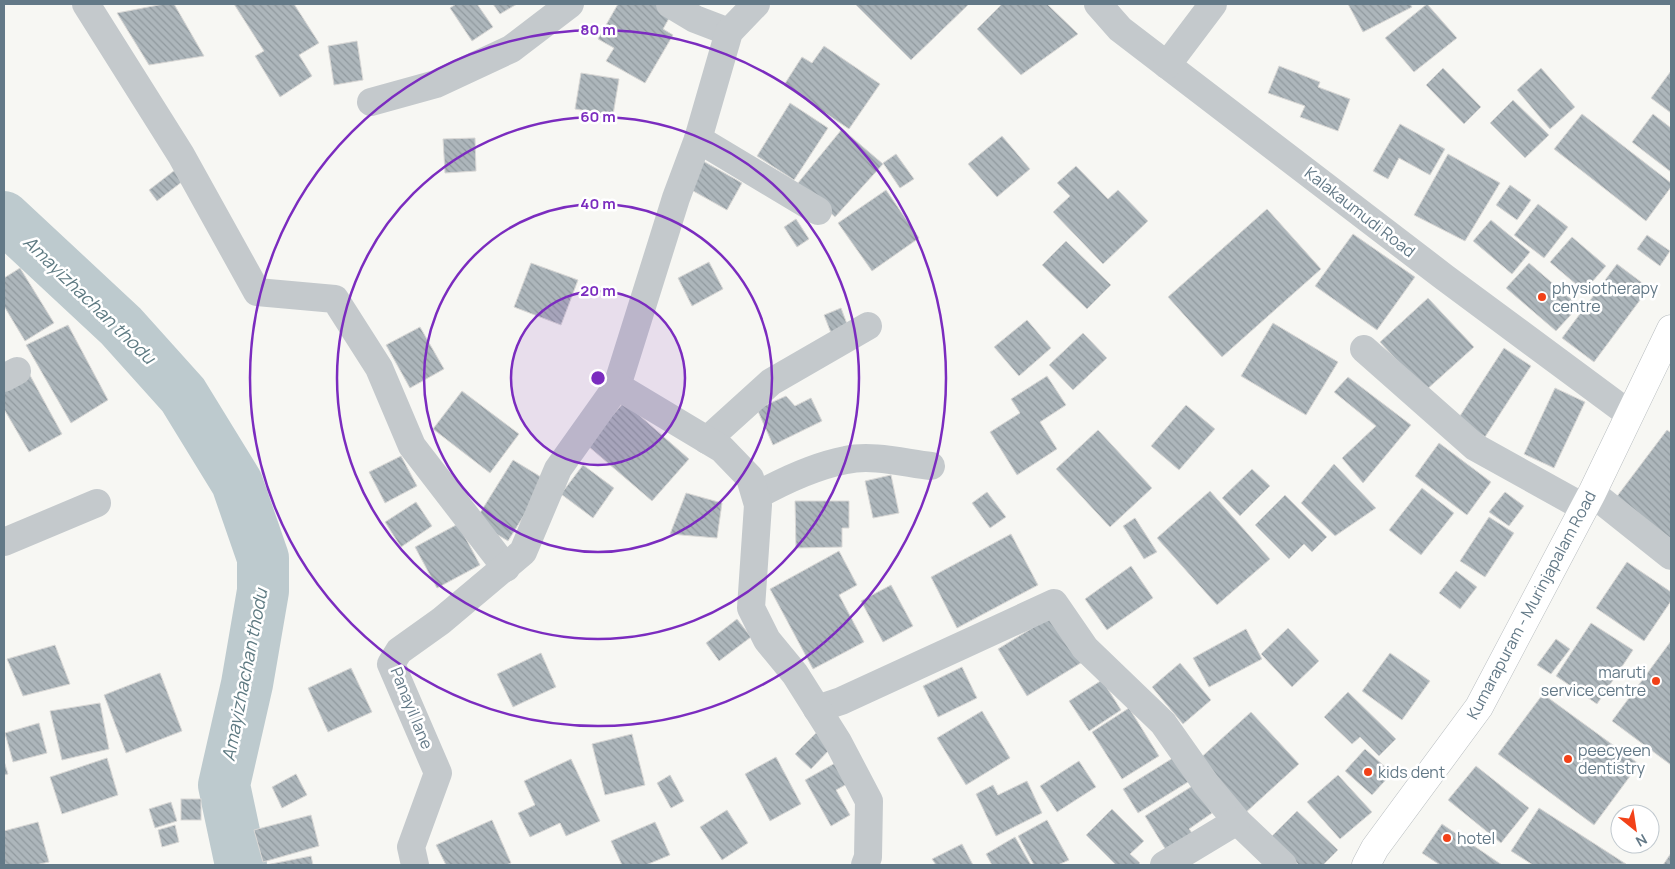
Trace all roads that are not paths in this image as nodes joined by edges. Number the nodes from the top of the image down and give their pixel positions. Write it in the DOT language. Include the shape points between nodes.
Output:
graph roads {
  1 [pos="86,4"];
  2 [pos="570,4"];
  3 [pos="670,4"];
  4 [pos="756,4"];
  5 [pos="1098,4"];
  6 [pos="1214,4"];
  7 [pos="729,32"];
  8 [pos="1167,65"];
  9 [pos="370,102"];
  10 [pos="698,139"];
  11 [pos="818,211"];
  12 [pos="868,326"];
  13 [pos="1671,329"];
  14 [pos="1364,348"];
  15 [pos="617,386"];
  16 [pos="1629,414"];
  17 [pos="707,440"];
  18 [pos="931,466"];
  19 [pos="756,496"];
  20 [pos="1587,500"];
  21 [pos="98,503"];
  22 [pos="4,542"];
  23 [pos="1671,556"];
  24 [pos="506,568"];
  25 [pos="817,709"];
  26 [pos="1237,822"];
  27 [pos="415,865"];
  28 [pos="865,865"];
  29 [pos="1164,865"];
  30 [pos="1283,865"];
  31 [pos="1366,865"];
  1 -- 24 [label="street" via="181,155 257,292 335,299 380,368 412,446"];
  2 -- 9 [label="street" via="511,49 436,84"];
  3 -- 7 [label="street" via="695,19"];
  4 -- 7 [label="street"];
  5 -- 8 [label="street, Kalakaumudi Road" via="1120,29"];
  6 -- 8 [label="street"];
  7 -- 10 [label="street"];
  8 -- 16 [label="street, Kalakaumudi Road"];
  10 -- 11 [label="street"];
  10 -- 15 [label="street" via="676,198"];
  12 -- 17 [label="street" via="771,382"];
  13 -- 16 [label="main road, Kumarapuram - Murinjapalam Road"];
  14 -- 20 [label="street" via="1475,447"];
  15 -- 17 [label="street"];
  15 -- 24 [label="street" via="558,469 523,552"];
  16 -- 20 [label="main road, Kumarapuram - Murinjapalam Road"];
  17 -- 19 [label="street" via="722,449 750,478"];
  18 -- 19 [label="street" via="847,459 784,481"];
  19 -- 25 [label="street" via="751,608 767,640 795,674"];
  20 -- 23 [label="street"];
  20 -- 31 [label="main road, Kumarapuram - Murinjapalam Road" via="1480,707 1375,848"];
  21 -- 22 [label="street"];
  24 -- 27 [label="street, Panayil lane" via="399,651 391,664 438,773 411,847"];
  25 -- 26 [label="street" via="1054,603 1085,648 1163,723"];
  25 -- 28 [label="street" via="869,801"];
  26 -- 29 [label="street"];
  26 -- 30 [label="street"];
}
